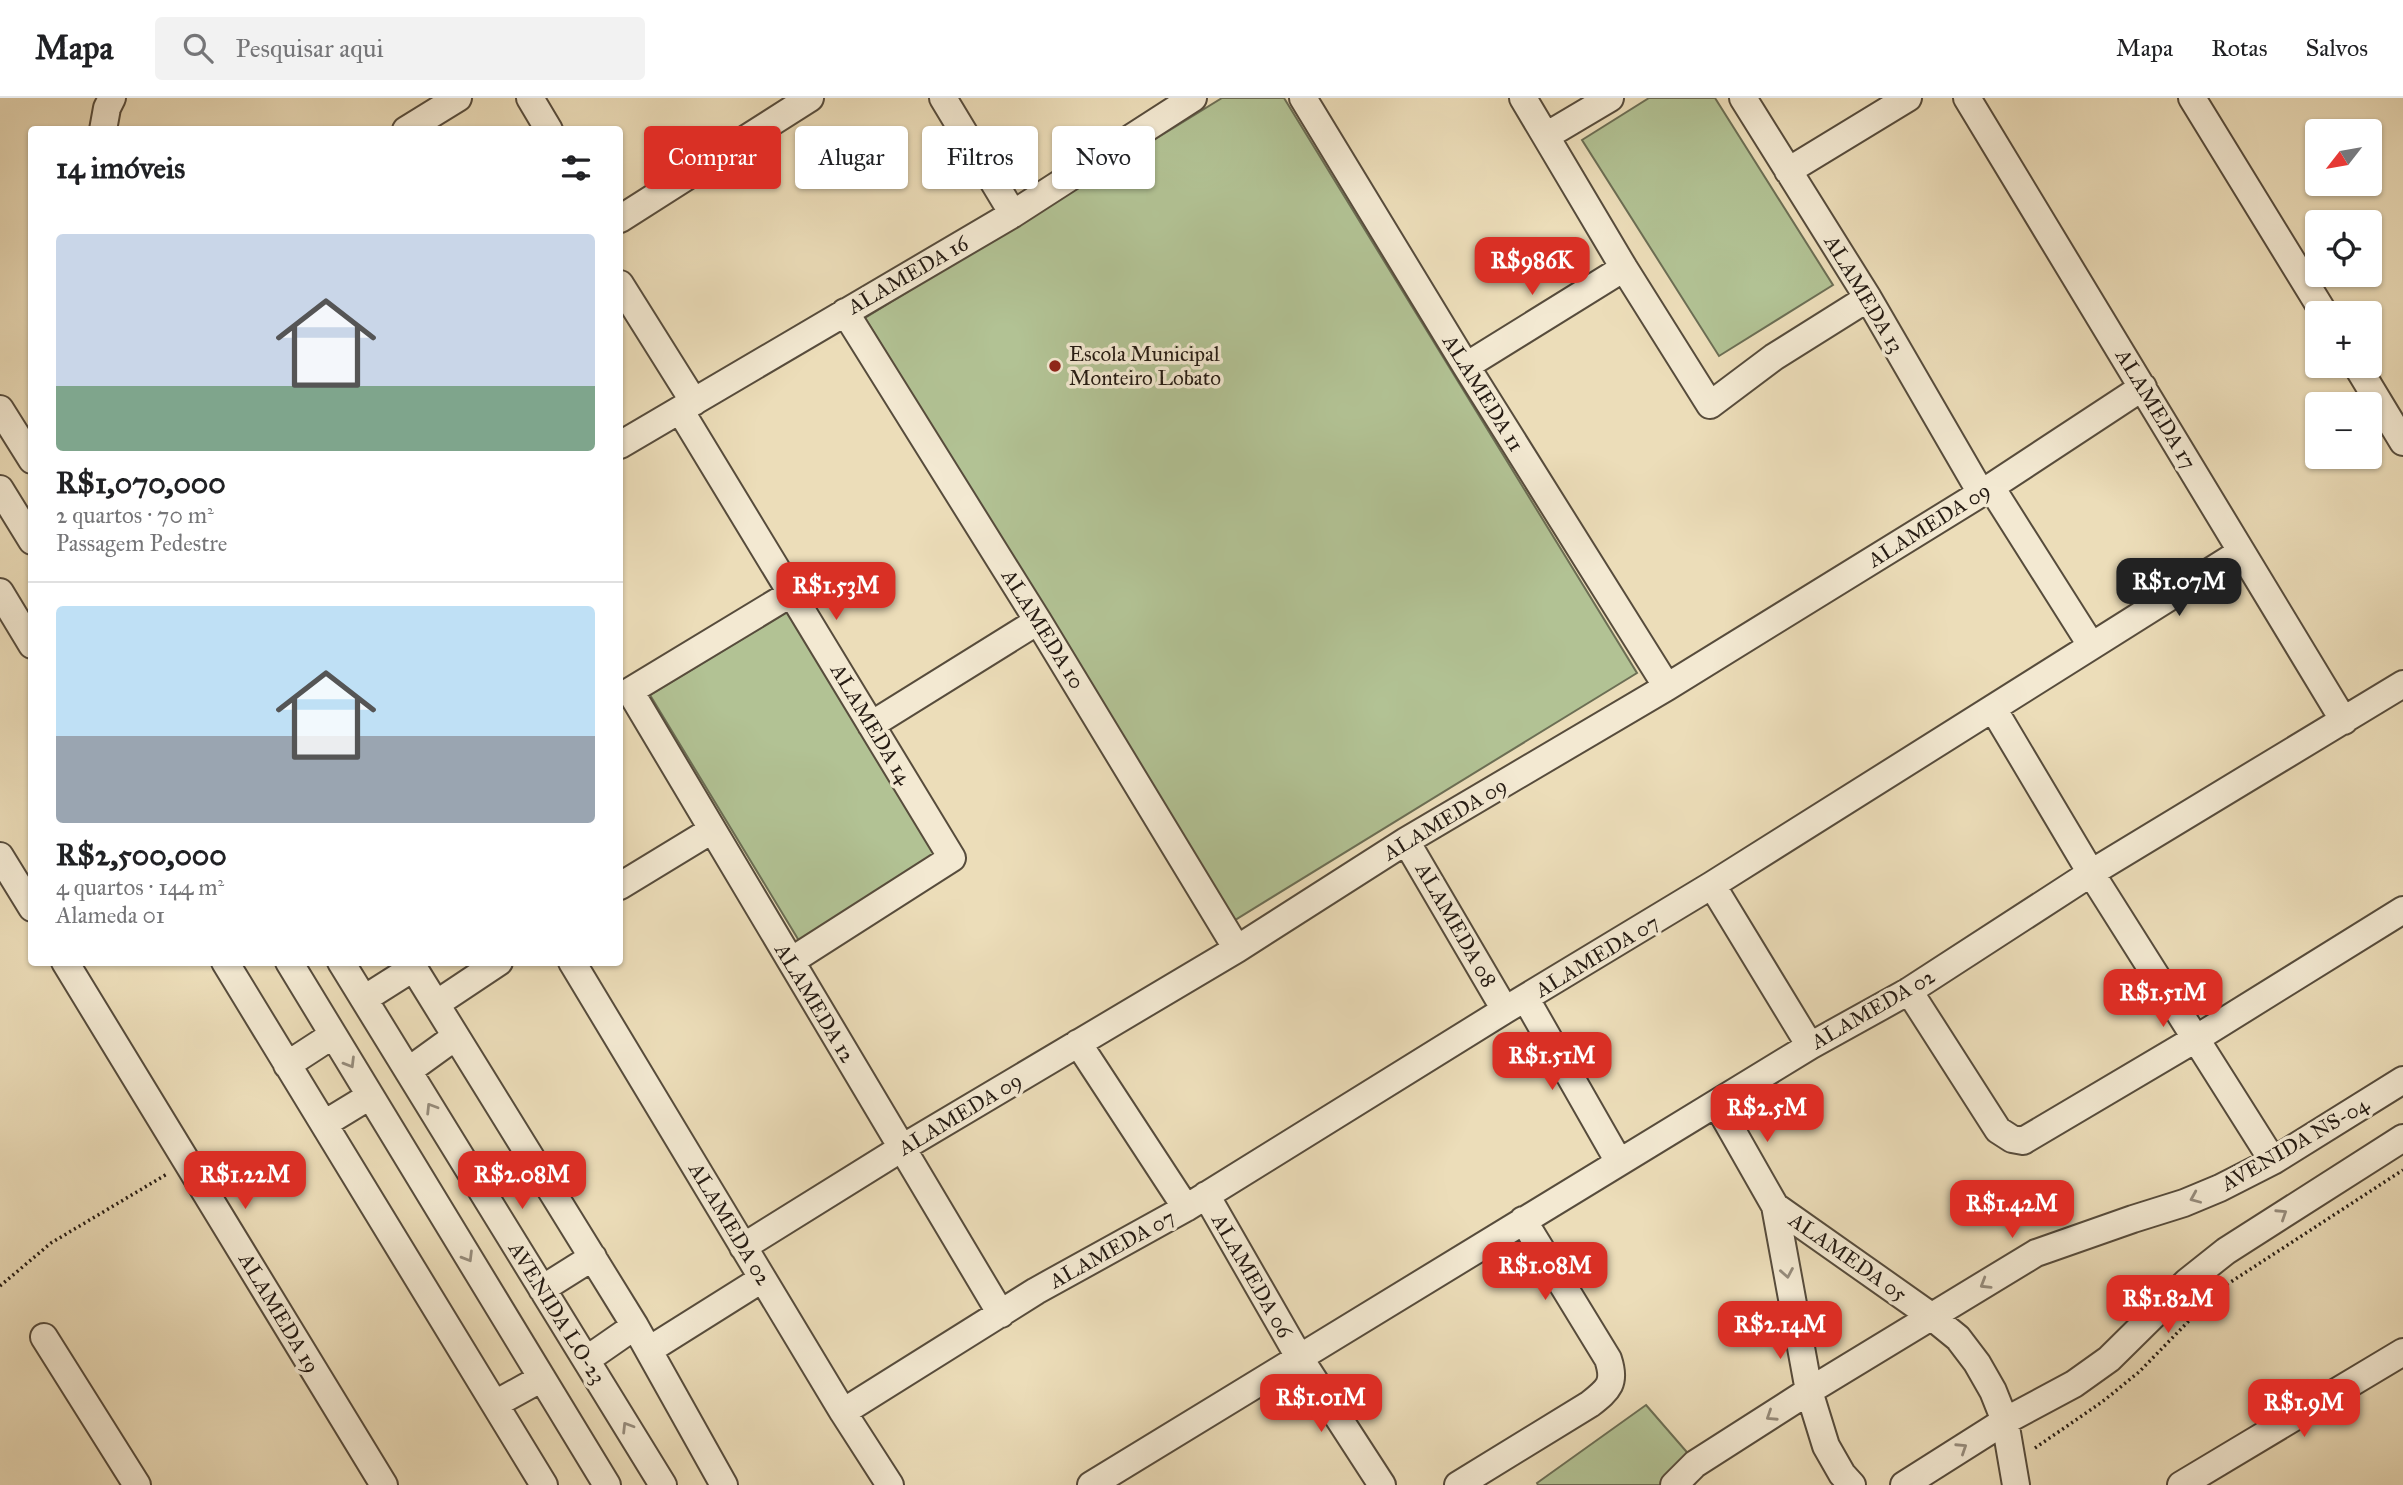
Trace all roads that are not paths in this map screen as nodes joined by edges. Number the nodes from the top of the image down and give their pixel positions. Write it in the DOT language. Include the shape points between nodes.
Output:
graph roads {
  1 [pos="112,98"];
  2 [pos="458,98"];
  3 [pos="530,98"];
  4 [pos="810,98"];
  5 [pos="943,98"];
  6 [pos="1193,98"];
  7 [pos="1303,98"];
  8 [pos="1523,98"];
  9 [pos="1610,98"];
  10 [pos="1743,98"];
  11 [pos="1908,98"];
  12 [pos="1967,98"];
  13 [pos="2192,98"];
  14 [pos="104,126"];
  15 [pos="412,126"];
  16 [pos="547,126"];
  17 [pos="1546,136"];
  18 [pos="1788,172"];
  19 [pos="1013,214"];
  20 [pos="623,217"];
  21 [pos="1623,268"];
  22 [pos="623,289"];
  23 [pos="1868,298"];
  24 [pos="2317,301"];
  25 [pos="845,312"];
  26 [pos="1466,366"];
  27 [pos="2364,378"];
  28 [pos="2143,387"];
  29 [pos="687,406"];
  30 [pos="0,409"];
  31 [pos="2403,442"];
  32 [pos="623,443"];
  33 [pos="28,453"];
  34 [pos="1986,490"];
  35 [pos="4,508"];
  36 [pos="28,536"];
  37 [pos="2241,552"];
  38 [pos="0,592"];
  39 [pos="792,593"];
  40 [pos="1038,621"];
  41 [pos="28,638"];
  42 [pos="2091,645"];
  43 [pos="2403,684"];
  44 [pos="1667,687"];
  45 [pos="1994,710"];
  46 [pos="2344,721"];
  47 [pos="871,725"];
  48 [pos="712,830"];
  49 [pos="1406,841"];
  50 [pos="0,856"];
  51 [pos="2091,873"];
  52 [pos="623,884"];
  53 [pos="1712,886"];
  54 [pos="28,902"];
  55 [pos="2403,910"];
  56 [pos="1237,949"];
  57 [pos="790,961"];
  58 [pos="227,966"];
  59 [pos="291,966"];
  60 [pos="343,966"];
  61 [pos="411,966"];
  62 [pos="413,966"];
  63 [pos="493,966"];
  64 [pos="574,966"];
  65 [pos="69,967"];
  66 [pos="1909,991"];
  67 [pos="364,999"];
  68 [pos="436,1004"];
  69 [pos="1516,1004"];
  70 [pos="333,1035"];
  71 [pos="455,1037"];
  72 [pos="2197,1038"];
  73 [pos="1078,1043"];
  74 [pos="1810,1046"];
  75 [pos="288,1065"];
  76 [pos="408,1071"];
  77 [pos="2403,1080"];
  78 [pos="370,1096"];
  79 [pos="1717,1104"];
  80 [pos="324,1124"];
  81 [pos="2403,1138"];
  82 [pos="902,1148"];
  83 [pos="2273,1161"];
  84 [pos="1619,1162"];
  85 [pos="1196,1202"];
  86 [pos="1775,1206"];
  87 [pos="1523,1220"];
  88 [pos="743,1247"];
  89 [pos="593,1257"];
  90 [pos="762,1279"];
  91 [pos="542,1289"];
  92 [pos="1931,1316"];
  93 [pos="995,1318"];
  94 [pos="635,1326"];
  95 [pos="44,1337"];
  96 [pos="649,1350"];
  97 [pos="2403,1352"];
  98 [pos="1299,1357"];
  99 [pos="586,1360"];
  100 [pos="542,1378"];
  101 [pos="1809,1391"];
  102 [pos="495,1404"];
  103 [pos="843,1412"];
  104 [pos="2005,1421"];
  105 [pos="136,1485"];
  106 [pos="384,1485"];
  107 [pos="544,1485"];
  108 [pos="607,1485"];
  109 [pos="663,1485"];
  110 [pos="724,1485"];
  111 [pos="890,1485"];
  112 [pos="1091,1485"];
  113 [pos="1382,1485"];
  114 [pos="1458,1485"];
  115 [pos="1674,1485"];
  116 [pos="1852,1485"];
  117 [pos="1904,1485"];
  118 [pos="2016,1485"];
  119 [pos="2180,1485"];
  1 -- 14 [label="street"];
  2 -- 15 [label="street"];
  3 -- 16 [label="street"];
  4 -- 20 [label="street"];
  5 -- 19 [label="street"];
  6 -- 19 [label="street, ALAMEDA 16"];
  7 -- 26 [label="street, ALAMEDA 11"];
  8 -- 17 [label="street"];
  9 -- 17 [label="street"];
  10 -- 18 [label="street, ALAMEDA 13"];
  11 -- 18 [label="street"];
  12 -- 28 [label="street, ALAMEDA 17"];
  13 -- 24 [label="street"];
  17 -- 21 [label="street"];
  18 -- 23 [label="street, ALAMEDA 13"];
  19 -- 25 [label="street, ALAMEDA 16"];
  21 -- 23 [label="street" via="1710,405 1774,357"];
  21 -- 26 [label="street"];
  22 -- 29 [label="street, ALAMEDA 14"];
  23 -- 34 [label="street, ALAMEDA 13"];
  25 -- 29 [label="street, ALAMEDA 16"];
  25 -- 40 [label="street, ALAMEDA 10"];
  26 -- 44 [label="street, ALAMEDA 11"];
  27 -- 31 [label="street"];
  28 -- 34 [label="street, ALAMEDA 09"];
  28 -- 37 [label="street, ALAMEDA 17"];
  29 -- 32 [label="street, ALAMEDA 16"];
  29 -- 39 [label="street, ALAMEDA 14"];
  30 -- 33 [label="street"];
  34 -- 42 [label="street, ALAMEDA 13"];
  34 -- 44 [label="street, ALAMEDA 09"];
  35 -- 36 [label="street"];
  37 -- 42 [label="street, ALAMEDA 07"];
  37 -- 46 [label="street, ALAMEDA 17"];
  38 -- 41 [label="street"];
  39 -- 47 [label="street, ALAMEDA 14"];
  39 -- 48 [label="street, ALAMEDA 12" via="630,691"];
  40 -- 47 [label="street"];
  40 -- 56 [label="street, ALAMEDA 10"];
  42 -- 45 [label="street, ALAMEDA 07"];
  43 -- 46 [label="street, ALAMEDA 02"];
  44 -- 49 [label="street, ALAMEDA 09"];
  45 -- 51 [label="street"];
  45 -- 53 [label="street, ALAMEDA 07"];
  46 -- 51 [label="street, ALAMEDA 02"];
  47 -- 57 [label="street, ALAMEDA 14" via="952,858"];
  48 -- 52 [label="street"];
  48 -- 57 [label="street, ALAMEDA 12"];
  49 -- 56 [label="street, ALAMEDA 09"];
  49 -- 69 [label="street, ALAMEDA 08"];
  50 -- 54 [label="street"];
  51 -- 66 [label="street, ALAMEDA 02"];
  51 -- 72 [label="street"];
  53 -- 69 [label="street, ALAMEDA 07"];
  53 -- 74 [label="street"];
  55 -- 72 [label="street"];
  56 -- 73 [label="street, ALAMEDA 09"];
  57 -- 82 [label="street, ALAMEDA 12"];
  58 -- 75 [label="street"];
  59 -- 70 [label="street"];
  60 -- 67 [label="street, AVENIDA LO-23"];
  61 -- 67 [label="street"];
  62 -- 68 [label="street"];
  63 -- 68 [label="street"];
  64 -- 88 [label="street, ALAMEDA 02"];
  65 -- 106 [label="street, ALAMEDA 19"];
  66 -- 72 [label="street" via="1998,1130 2023,1141"];
  66 -- 74 [label="street, ALAMEDA 02"];
  67 -- 76 [label="street, AVENIDA LO-23"];
  68 -- 71 [label="street"];
  69 -- 84 [label="street, ALAMEDA 08"];
  69 -- 85 [label="street, ALAMEDA 07"];
  70 -- 75 [label="street"];
  70 -- 78 [label="street, one-way"];
  71 -- 76 [label="street"];
  71 -- 89 [label="street"];
  72 -- 83 [label="street"];
  73 -- 82 [label="street, ALAMEDA 09"];
  73 -- 85 [label="street, ALAMEDA 06"];
  74 -- 79 [label="street, ALAMEDA 02"];
  75 -- 80 [label="street"];
  91 -- 76 [label="street, AVENIDA LO-23, one-way"];
  77 -- 83 [label="street, AVENIDA NS-04"];
  78 -- 80 [label="street"];
  78 -- 100 [label="street, one-way"];
  79 -- 84 [label="street, ALAMEDA 02"];
  79 -- 86 [label="street"];
  80 -- 102 [label="street"];
  104 -- 81 [label="street, one-way" via="2074,1384 2109,1359 2187,1282 2226,1251"];
  82 -- 88 [label="street, ALAMEDA 09"];
  82 -- 93 [label="street, ALAMEDA 12"];
  83 -- 92 [label="street, AVENIDA NS-04, one-way" via="2184,1203 2036,1253"];
  84 -- 87 [label="street, ALAMEDA 02"];
  85 -- 93 [label="street, ALAMEDA 07"];
  85 -- 98 [label="street, ALAMEDA 06"];
  86 -- 92 [label="street, ALAMEDA 05"];
  86 -- 101 [label="street, ALAMEDA 05, one-way"];
  87 -- 98 [label="street, ALAMEDA 02"];
  87 -- 114 [label="street" via="1608,1359 1611,1384 1603,1394"];
  88 -- 90 [label="street, ALAMEDA 02"];
  89 -- 91 [label="street"];
  89 -- 94 [label="street"];
  90 -- 96 [label="street"];
  90 -- 103 [label="street, ALAMEDA 02"];
  91 -- 99 [label="street, AVENIDA LO-23"];
  92 -- 101 [label="street, AVENIDA NS-04"];
  92 -- 104 [label="street, ALAMEDA 05" via="1958,1338 1977,1363"];
  93 -- 103 [label="street, ALAMEDA 07"];
  94 -- 96 [label="street"];
  94 -- 99 [label="street"];
  95 -- 105 [label="street"];
  96 -- 110 [label="street"];
  97 -- 119 [label="street"];
  98 -- 112 [label="street, ALAMEDA 02"];
  98 -- 113 [label="street, ALAMEDA 06"];
  109 -- 99 [label="street, AVENIDA LO-23, one-way"];
  100 -- 102 [label="street"];
  100 -- 108 [label="street"];
  101 -- 115 [label="street, AVENIDA NS-04, one-way" via="1695,1464"];
  101 -- 116 [label="street, ALAMEDA 05" via="1826,1446"];
  102 -- 107 [label="street"];
  103 -- 111 [label="street, ALAMEDA 02"];
  117 -- 104 [label="street, one-way"];
  104 -- 118 [label="street, ALAMEDA 05"];
}
